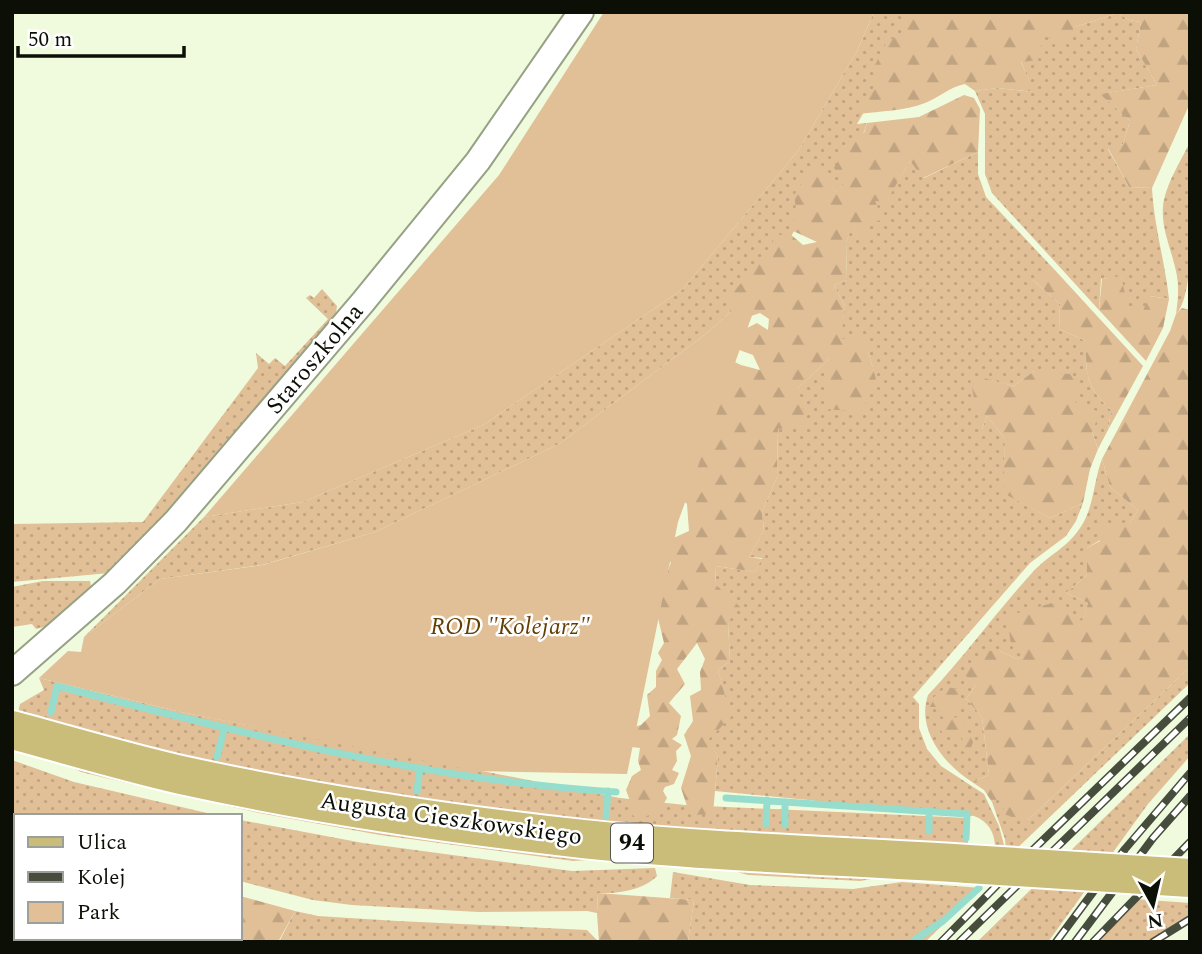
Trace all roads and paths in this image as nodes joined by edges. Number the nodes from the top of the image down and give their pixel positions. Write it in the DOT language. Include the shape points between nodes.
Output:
graph roads {
  1 [pos="581,12"];
  2 [pos="12,673"];
  3 [pos="12,730"];
  4 [pos="1190,878"];
  1 -- 2 [label="street, Staroszkolna" via="478,161 185,511 115,583"];
  3 -- 4 [label="main road, Augusta Cieszkowskiego / 94, bridge" via="179,774 447,822 669,846"];
}
